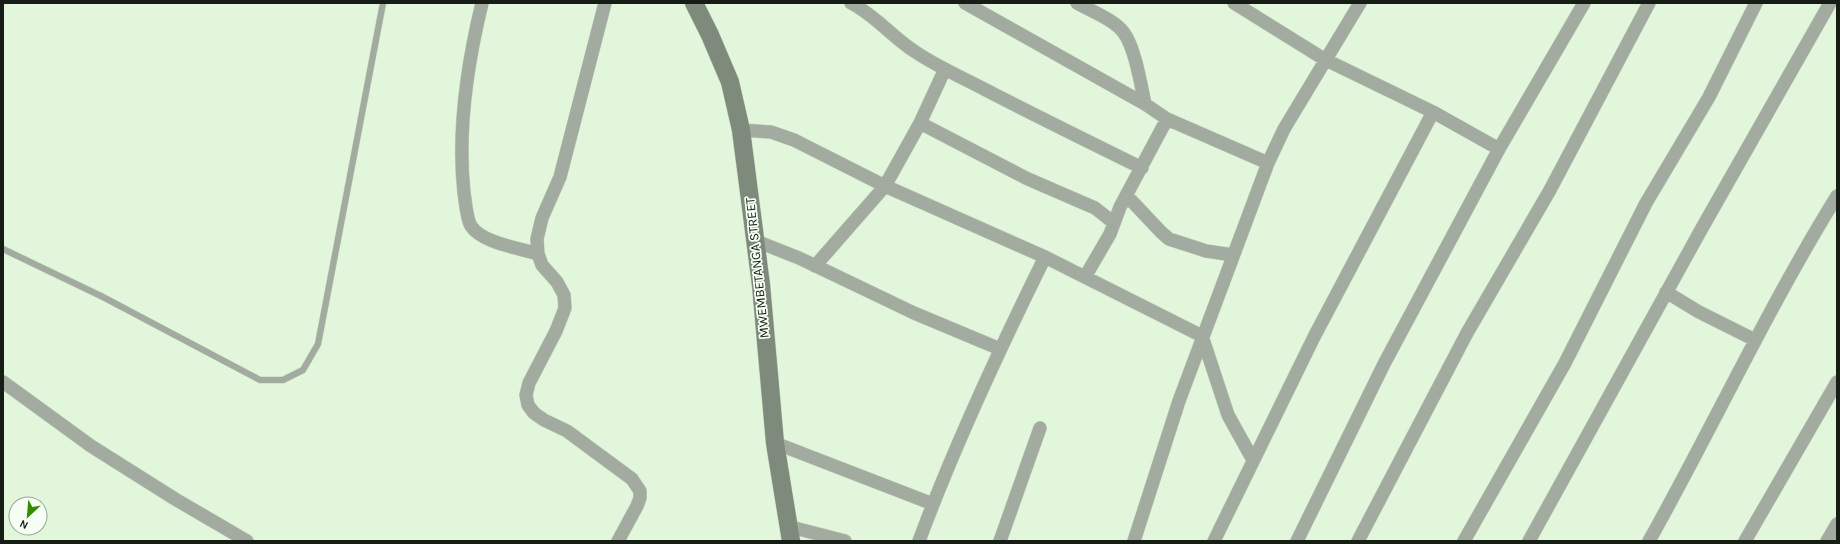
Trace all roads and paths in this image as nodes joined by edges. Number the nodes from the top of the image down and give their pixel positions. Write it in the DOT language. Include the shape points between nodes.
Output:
graph roads {
  1 [pos="383,3"];
  2 [pos="482,3"];
  3 [pos="605,3"];
  4 [pos="694,3"];
  5 [pos="852,3"];
  6 [pos="965,3"];
  7 [pos="1077,3"];
  8 [pos="1234,3"];
  9 [pos="1360,3"];
  10 [pos="1584,3"];
  11 [pos="1649,3"];
  12 [pos="1756,3"];
  13 [pos="1830,3"];
  14 [pos="1324,59"];
  15 [pos="945,69"];
  16 [pos="1145,104"];
  17 [pos="1433,112"];
  18 [pos="1168,119"];
  19 [pos="920,123"];
  20 [pos="741,130"];
  21 [pos="1499,149"];
  22 [pos="1268,164"];
  23 [pos="1142,168"];
  24 [pos="885,186"];
  25 [pos="1127,196"];
  26 [pos="1837,196"];
  27 [pos="1114,224"];
  28 [pos="756,241"];
  29 [pos="3,249"];
  30 [pos="538,254"];
  31 [pos="1233,255"];
  32 [pos="1045,257"];
  33 [pos="815,266"];
  34 [pos="1085,277"];
  35 [pos="1666,292"];
  36 [pos="1202,336"];
  37 [pos="1755,340"];
  38 [pos="1000,349"];
  39 [pos="3,382"];
  40 [pos="1837,382"];
  41 [pos="1040,428"];
  42 [pos="775,443"];
  43 [pos="1253,460"];
  44 [pos="933,504"];
  45 [pos="1837,524"];
  46 [pos="789,534"];
  47 [pos="246,541"];
  48 [pos="618,541"];
  49 [pos="845,541"];
  50 [pos="919,541"];
  51 [pos="1000,541"];
  52 [pos="1134,541"];
  53 [pos="1214,541"];
  54 [pos="1297,541"];
  55 [pos="1358,541"];
  56 [pos="1464,541"];
  57 [pos="1529,541"];
  58 [pos="1649,541"];
  59 [pos="1745,541"];
  60 [pos="1827,541"];
  1 -- 29 [label="lane" via="318,344 303,370 283,380 260,380 103,297"];
  2 -- 30 [label="street" via="473,42 464,110 462,172 467,214 471,226 480,235"];
  3 -- 30 [label="street" via="560,177 542,218 537,239"];
  4 -- 20 [label="street, MWEMBETANGA STREET" via="730,82"];
  5 -- 15 [label="street" via="914,51"];
  6 -- 16 [label="street"];
  7 -- 16 [label="street" via="1117,25 1124,32 1131,44"];
  8 -- 14 [label="street"];
  9 -- 14 [label="street"];
  10 -- 21 [label="street"];
  11 -- 55 [label="street" via="1550,190 1467,333"];
  12 -- 56 [label="street" via="1709,97 1646,203 1565,363"];
  13 -- 35 [label="street"];
  14 -- 17 [label="street"];
  14 -- 22 [label="street" via="1284,129"];
  15 -- 19 [label="street"];
  15 -- 23 [label="street"];
  16 -- 18 [label="street"];
  17 -- 21 [label="street"];
  17 -- 43 [label="street" via="1314,337"];
  18 -- 22 [label="street"];
  18 -- 23 [label="street"];
  19 -- 24 [label="street"];
  19 -- 27 [label="street" via="1028,179 1095,208"];
  20 -- 24 [label="street" via="771,132 794,140"];
  20 -- 28 [label="street, MWEMBETANGA STREET"];
  21 -- 54 [label="street" via="1384,364"];
  22 -- 31 [label="street"];
  23 -- 25 [label="street"];
  24 -- 32 [label="street"];
  24 -- 33 [label="street"];
  25 -- 27 [label="street"];
  25 -- 31 [label="street" via="1169,239 1206,251"];
  26 -- 37 [label="street"];
  27 -- 34 [label="street"];
  28 -- 33 [label="street"];
  28 -- 42 [label="street, MWEMBETANGA STREET"];
  30 -- 48 [label="street" via="542,265 557,282 564,295 565,308 529,383 526,395 528,405 534,413 567,431 632,480 640,491 637,506"];
  31 -- 36 [label="street"];
  32 -- 34 [label="street"];
  32 -- 38 [label="street"];
  33 -- 38 [label="street" via="914,313"];
  34 -- 36 [label="street"];
  35 -- 37 [label="street"];
  35 -- 57 [label="street"];
  36 -- 43 [label="street" via="1228,415"];
  36 -- 52 [label="street"];
  37 -- 58 [label="street"];
  38 -- 44 [label="street"];
  39 -- 47 [label="street" via="91,446"];
  40 -- 59 [label="street"];
  41 -- 51 [label="street"];
  42 -- 44 [label="street"];
  42 -- 46 [label="street, MWEMBETANGA STREET"];
  43 -- 53 [label="street"];
  44 -- 50 [label="street"];
  45 -- 60 [label="street"];
  46 -- 49 [label="street"];
}
